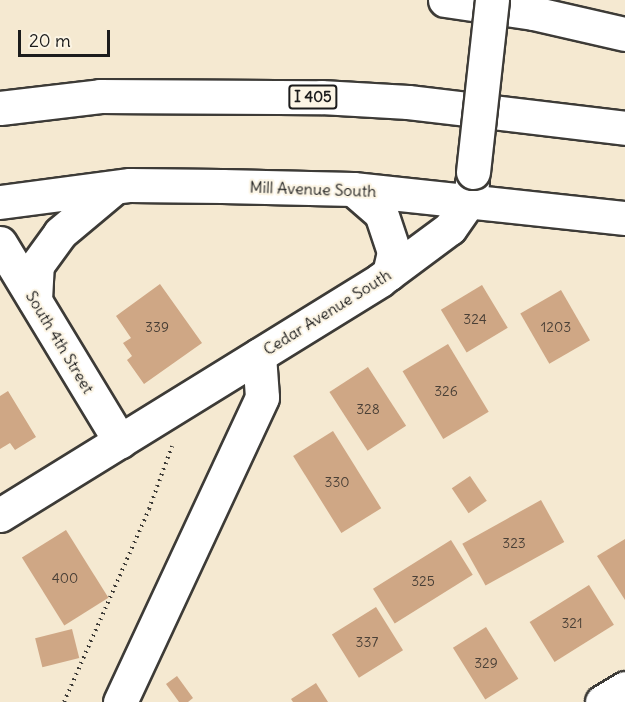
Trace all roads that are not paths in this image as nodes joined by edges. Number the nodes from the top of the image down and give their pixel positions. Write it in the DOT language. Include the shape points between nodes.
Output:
graph roads {
  1 [pos="445,0"];
  2 [pos="492,0"];
  3 [pos="625,34"];
  4 [pos="0,108"];
  5 [pos="625,128"];
  6 [pos="471,185"];
  7 [pos="115,187"];
  8 [pos="353,189"];
  9 [pos="0,202"];
  10 [pos="625,218"];
  11 [pos="0,243"];
  12 [pos="389,273"];
  13 [pos="18,287"];
  14 [pos="259,355"];
  15 [pos="120,441"];
  16 [pos="0,515"];
  17 [pos="625,688"];
  18 [pos="120,702"];
  19 [pos="602,702"];
  1 -- 3 [label="main road" via="502,7"];
  2 -- 6 [label="main road, Cedar Avenue South, bridge"];
  4 -- 5 [label="main road, I 405" via="100,96 321,97"];
  6 -- 8 [label="main road, Mill Avenue South"];
  6 -- 10 [label="main road, Mill Avenue South"];
  6 -- 12 [label="main road, Cedar Avenue South" via="450,228"];
  7 -- 8 [label="main road, Mill Avenue South"];
  7 -- 9 [label="main road, Mill Avenue South"];
  7 -- 13 [label="main road" via="60,233"];
  8 -- 12 [label="main road" via="381,213 394,252"];
  11 -- 13 [label="main road, South 4th Street"];
  12 -- 14 [label="main road, Cedar Avenue South"];
  13 -- 15 [label="main road, South 4th Street"];
  14 -- 15 [label="main road, Cedar Avenue South"];
  14 -- 18 [label="main road" via="262,397"];
  15 -- 16 [label="main road, Cedar Avenue South"];
  17 -- 19 [label="main road"];
}
